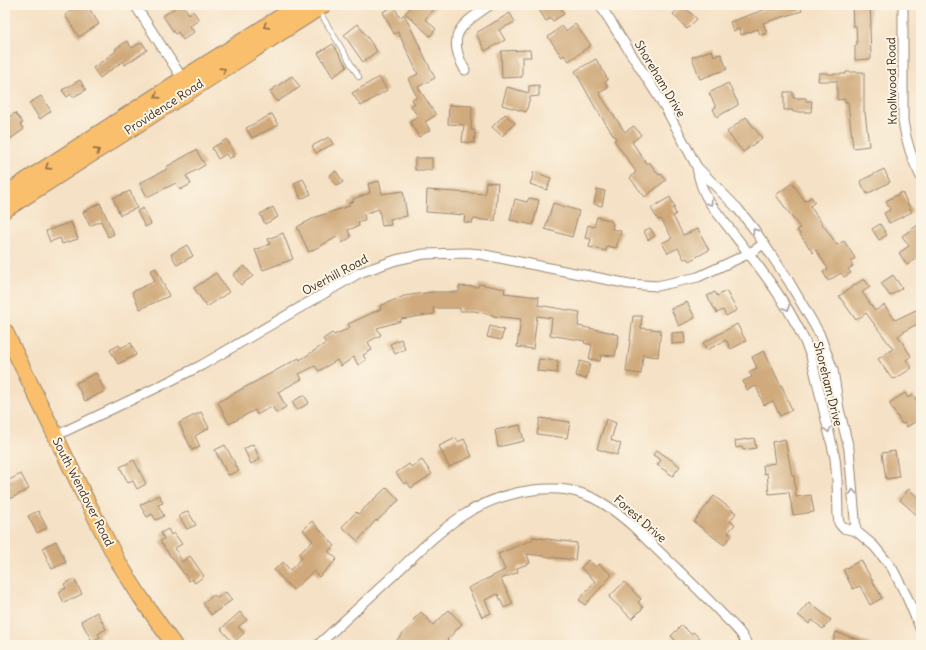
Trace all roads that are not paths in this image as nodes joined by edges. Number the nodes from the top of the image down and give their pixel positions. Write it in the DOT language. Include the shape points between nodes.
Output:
graph roads {
  1 [pos="135,5"];
  2 [pos="299,5"];
  3 [pos="490,5"];
  4 [pos="600,5"];
  5 [pos="903,5"];
  6 [pos="321,7"];
  7 [pos="465,70"];
  8 [pos="359,77"];
  9 [pos="186,85"];
  10 [pos="917,156"];
  11 [pos="697,167"];
  12 [pos="921,177"];
  13 [pos="5,194"];
  14 [pos="5,210"];
  15 [pos="764,244"];
  16 [pos="748,254"];
  17 [pos="5,331"];
  18 [pos="55,436"];
  19 [pos="858,532"];
  20 [pos="921,630"];
  21 [pos="174,645"];
  22 [pos="318,645"];
  23 [pos="747,645"];
  1 -- 9 [label="street"];
  2 -- 9 [label="main road, Providence Road, one-way"];
  3 -- 7 [label="street" via="464,24 457,36 458,54"];
  4 -- 11 [label="street, Shoreham Drive" via="665,108"];
  5 -- 10 [label="street, Knollwood Road" via="903,121 906,135"];
  6 -- 8 [label="lane"];
  9 -- 6 [label="main road, Providence Road, one-way"];
  9 -- 13 [label="main road, Providence Road, one-way"];
  14 -- 9 [label="main road, Providence Road, one-way"];
  10 -- 12 [label="street, Knollwood Road"];
  15 -- 11 [label="street, Shoreham Drive, one-way" via="738,209"];
  11 -- 16 [label="street, Shoreham Drive, one-way" via="698,179 710,203"];
  15 -- 16 [label="street, Overhill Road"];
  19 -- 15 [label="street, Shoreham Drive, one-way" via="848,449 831,364 819,333"];
  16 -- 18 [label="street, Overhill Road" via="698,277 652,286 629,284 480,254 424,254 396,260 359,273 202,365"];
  16 -- 19 [label="street, Shoreham Drive, one-way" via="781,299 812,356 835,458 838,516 843,528"];
  17 -- 18 [label="main road, South Wendover Road"];
  18 -- 21 [label="main road, South Wendover Road" via="118,560"];
  19 -- 20 [label="street" via="874,546 892,568"];
  22 -- 23 [label="street, Forest Drive" via="427,543 458,518 482,504 509,494 541,489 568,490 585,494 620,515 716,607 735,627"];
}
